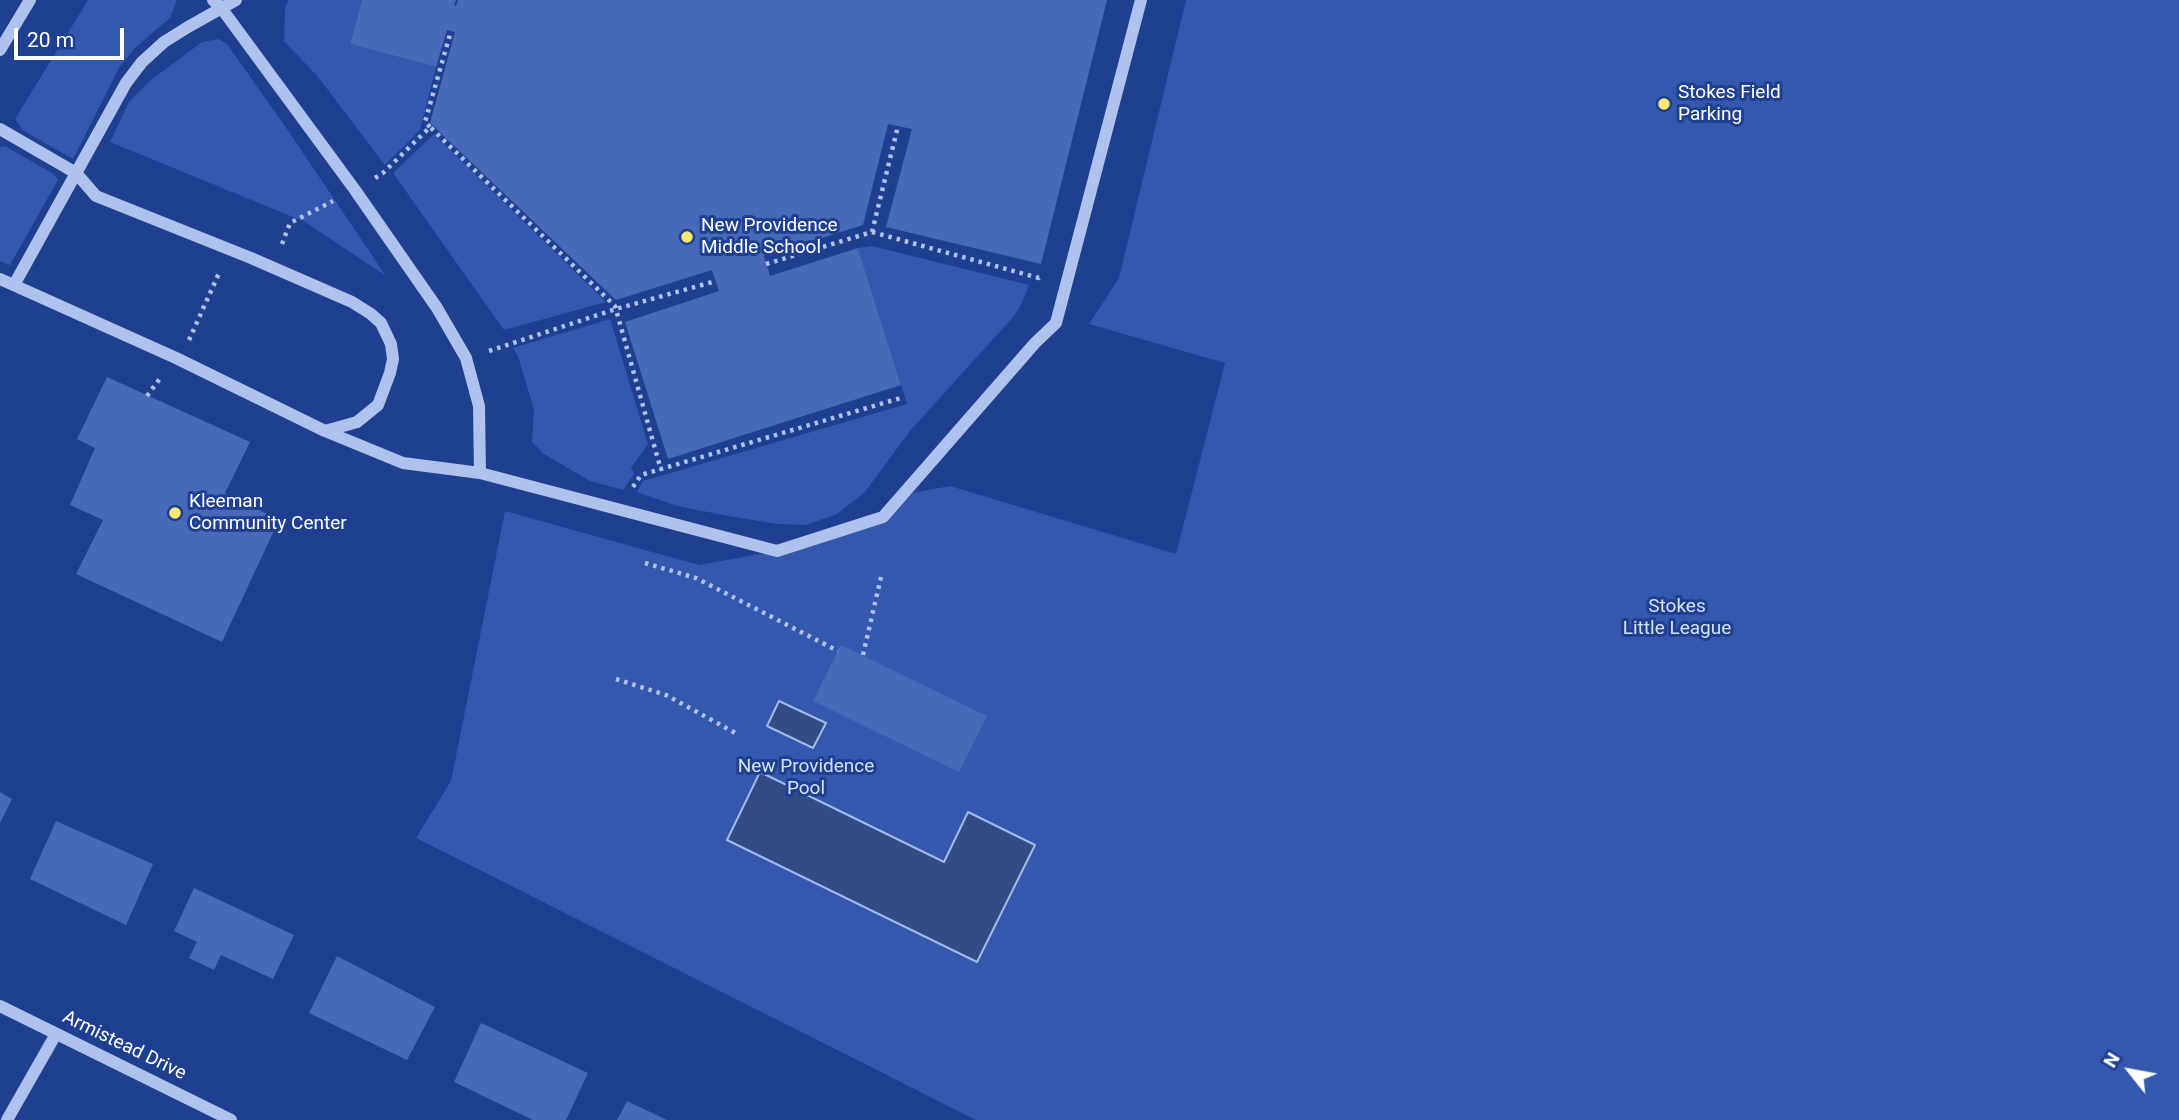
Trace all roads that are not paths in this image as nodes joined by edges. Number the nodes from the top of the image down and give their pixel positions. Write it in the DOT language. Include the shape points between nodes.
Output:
graph roads {
  1 [pos="30,0"];
  2 [pos="236,0"];
  3 [pos="1141,0"];
  4 [pos="217,4"];
  5 [pos="0,50"];
  6 [pos="0,129"];
  7 [pos="76,173"];
  8 [pos="0,279"];
  9 [pos="14,285"];
  10 [pos="325,431"];
  11 [pos="480,473"];
  12 [pos="0,1006"];
  13 [pos="56,1034"];
  14 [pos="7,1120"];
  15 [pos="230,1120"];
  1 -- 5 [label="street"];
  2 -- 4 [label="street"];
  3 -- 11 [label="street" via="1056,323 883,517 777,551"];
  4 -- 7 [label="street" via="142,62"];
  4 -- 11 [label="street" via="355,190 466,358 479,406"];
  6 -- 7 [label="street"];
  7 -- 9 [label="street"];
  7 -- 10 [label="street" via="96,196 352,302 381,323 393,359 378,405 357,422"];
  8 -- 9 [label="street"];
  9 -- 10 [label="street"];
  10 -- 11 [label="street" via="403,463"];
  12 -- 13 [label="street, Armistead Drive"];
  13 -- 14 [label="street"];
  13 -- 15 [label="street, Armistead Drive"];
}
